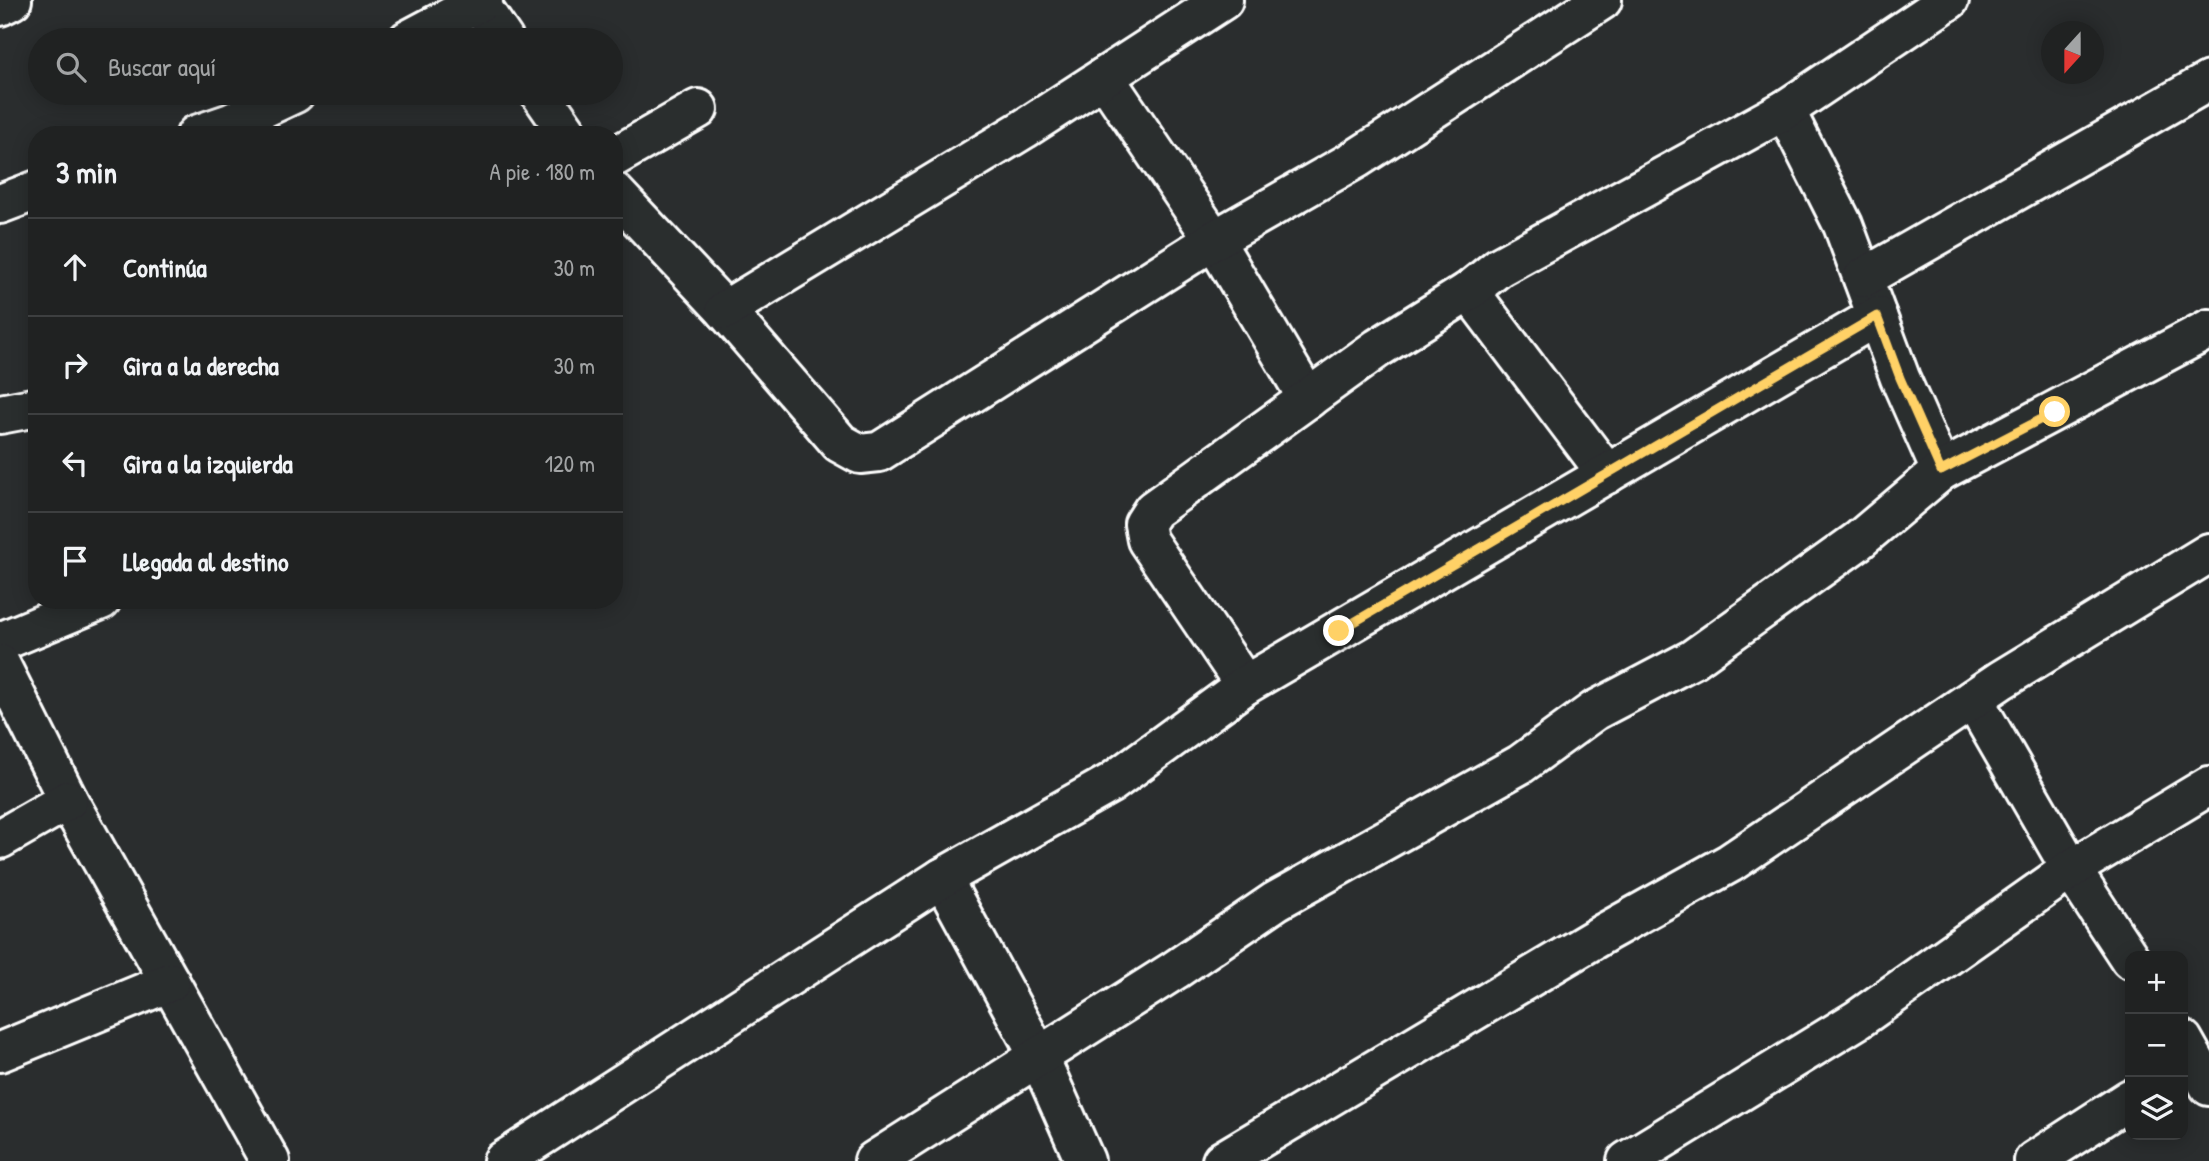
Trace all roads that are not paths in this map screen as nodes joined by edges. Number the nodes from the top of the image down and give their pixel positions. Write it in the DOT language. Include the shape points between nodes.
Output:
graph roads {
  1 [pos="12,0"];
  2 [pos="1223,0"];
  3 [pos="1602,0"];
  4 [pos="1949,0"];
  5 [pos="479,1"];
  6 [pos="0,6"];
  7 [pos="430,28"];
  8 [pos="496,28"];
  9 [pos="1104,78"];
  10 [pos="2209,80"];
  11 [pos="270,105"];
  12 [pos="548,105"];
  13 [pos="698,109"];
  14 [pos="1785,110"];
  15 [pos="222,126"];
  16 [pos="563,126"];
  17 [pos="623,152"];
  18 [pos="28,193"];
  19 [pos="623,202"];
  20 [pos="0,204"];
  21 [pos="1214,240"];
  22 [pos="1863,278"];
  23 [pos="1469,290"];
  24 [pos="725,310"];
  25 [pos="1877,316"];
  26 [pos="2209,329"];
  27 [pos="1308,399"];
  28 [pos="28,409"];
  29 [pos="0,414"];
  30 [pos="1941,471"];
  31 [pos="1607,474"];
  32 [pos="2209,553"];
  33 [pos="79,609"];
  34 [pos="0,642"];
  35 [pos="0,664"];
  36 [pos="1245,685"];
  37 [pos="1973,699"];
  38 [pos="2209,786"];
  39 [pos="68,800"];
  40 [pos="0,839"];
  41 [pos="2071,869"];
  42 [pos="942,878"];
  43 [pos="2125,951"];
  44 [pos="170,982"];
  45 [pos="0,1052"];
  46 [pos="1038,1055"];
  47 [pos="2125,1102"];
  48 [pos="270,1161"];
  49 [pos="503,1161"];
  50 [pos="874,1161"];
  51 [pos="1085,1161"];
  52 [pos="1222,1161"];
  53 [pos="1627,1161"];
  54 [pos="2034,1161"];
  1 -- 6 [label="street"];
  2 -- 9 [label="street"];
  3 -- 21 [label="street" via="1356,159"];
  4 -- 14 [label="street"];
  5 -- 7 [label="street"];
  5 -- 8 [label="street"];
  9 -- 21 [label="street"];
  9 -- 24 [label="street"];
  10 -- 22 [label="street"];
  11 -- 15 [label="street"];
  12 -- 16 [label="street"];
  13 -- 17 [label="street"];
  14 -- 22 [label="street" via="1843,225"];
  14 -- 23 [label="street" via="1499,267"];
  18 -- 20 [label="street"];
  19 -- 24 [label="street"];
  21 -- 24 [label="street" via="878,452 860,454 839,443"];
  21 -- 27 [label="street"];
  22 -- 25 [label="street"];
  23 -- 27 [label="street"];
  23 -- 31 [label="street"];
  25 -- 30 [label="street"];
  25 -- 31 [label="street"];
  26 -- 30 [label="street"];
  27 -- 36 [label="street" via="1153,510 1144,524 1147,540"];
  28 -- 29 [label="street"];
  30 -- 46 [label="street" via="1858,541 1693,659 1594,711 1521,764 1276,901"];
  31 -- 36 [label="street"];
  32 -- 37 [label="street"];
  33 -- 34 [label="street"];
  35 -- 39 [label="street"];
  36 -- 42 [label="street" via="1111,783"];
  37 -- 41 [label="street"];
  37 -- 52 [label="street" via="1730,863"];
  38 -- 41 [label="street"];
  39 -- 40 [label="street"];
  39 -- 44 [label="street"];
  41 -- 43 [label="street"];
  41 -- 53 [label="street" via="1857,1020"];
  42 -- 46 [label="street"];
  42 -- 49 [label="street"];
  44 -- 45 [label="street"];
  44 -- 48 [label="street"];
  46 -- 50 [label="street"];
  46 -- 51 [label="street"];
  47 -- 54 [label="street"];
}
